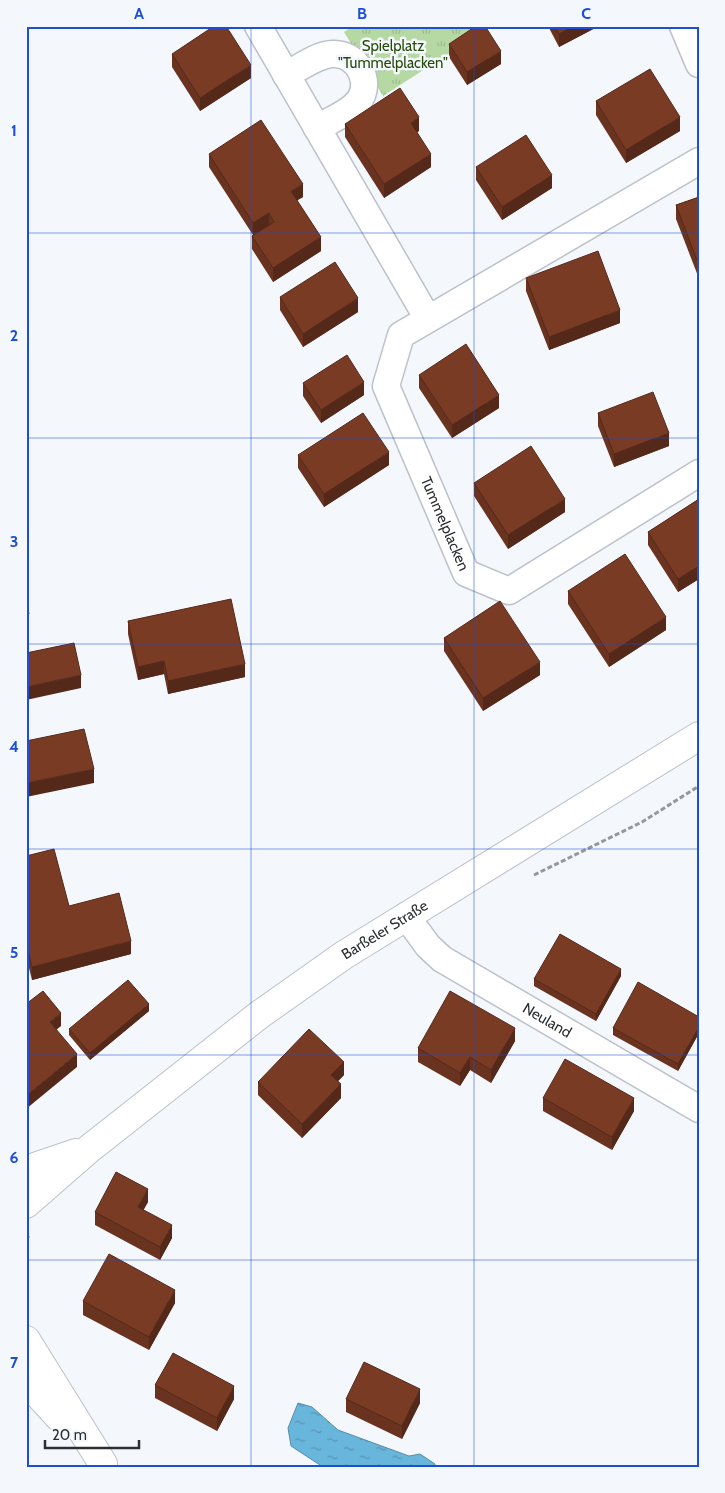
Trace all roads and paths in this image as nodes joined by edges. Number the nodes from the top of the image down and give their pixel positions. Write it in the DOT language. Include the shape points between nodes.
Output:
graph roads {
  1 [pos="258,26"];
  2 [pos="683,26"];
  3 [pos="699,64"];
  4 [pos="286,76"];
  5 [pos="317,128"];
  6 [pos="699,160"];
  7 [pos="428,319"];
  8 [pos="699,473"];
  9 [pos="699,736"];
  10 [pos="699,786"];
  11 [pos="534,876"];
  12 [pos="406,916"];
  13 [pos="699,1109"];
  14 [pos="89,1149"];
  15 [pos="26,1170"];
  16 [pos="26,1204"];
  17 [pos="26,1340"];
  18 [pos="26,1381"];
  19 [pos="104,1466"];
  1 -- 4 [label="street"];
  2 -- 3 [label="street"];
  4 -- 5 [label="street"];
  4 -- 5 [label="street" via="330,54 349,57 362,71 364,90 360,99"];
  5 -- 7 [label="street"];
  6 -- 7 [label="street, Tummelplacken"];
  7 -- 8 [label="street, Tummelplacken" via="401,335 386,386 466,573 509,591"];
  9 -- 12 [label="main road, Barßeler Straße"];
  10 -- 11 [label="path" via="642,822"];
  12 -- 13 [label="street, Neuland" via="442,959"];
  12 -- 14 [label="main road, Barßeler Straße" via="281,1000"];
  14 -- 15 [label="main road, Barßeler Straße"];
  14 -- 16 [label="main road, Barßeler Straße"];
  17 -- 19 [label="main road"];
  18 -- 19 [label="main road"];
}
